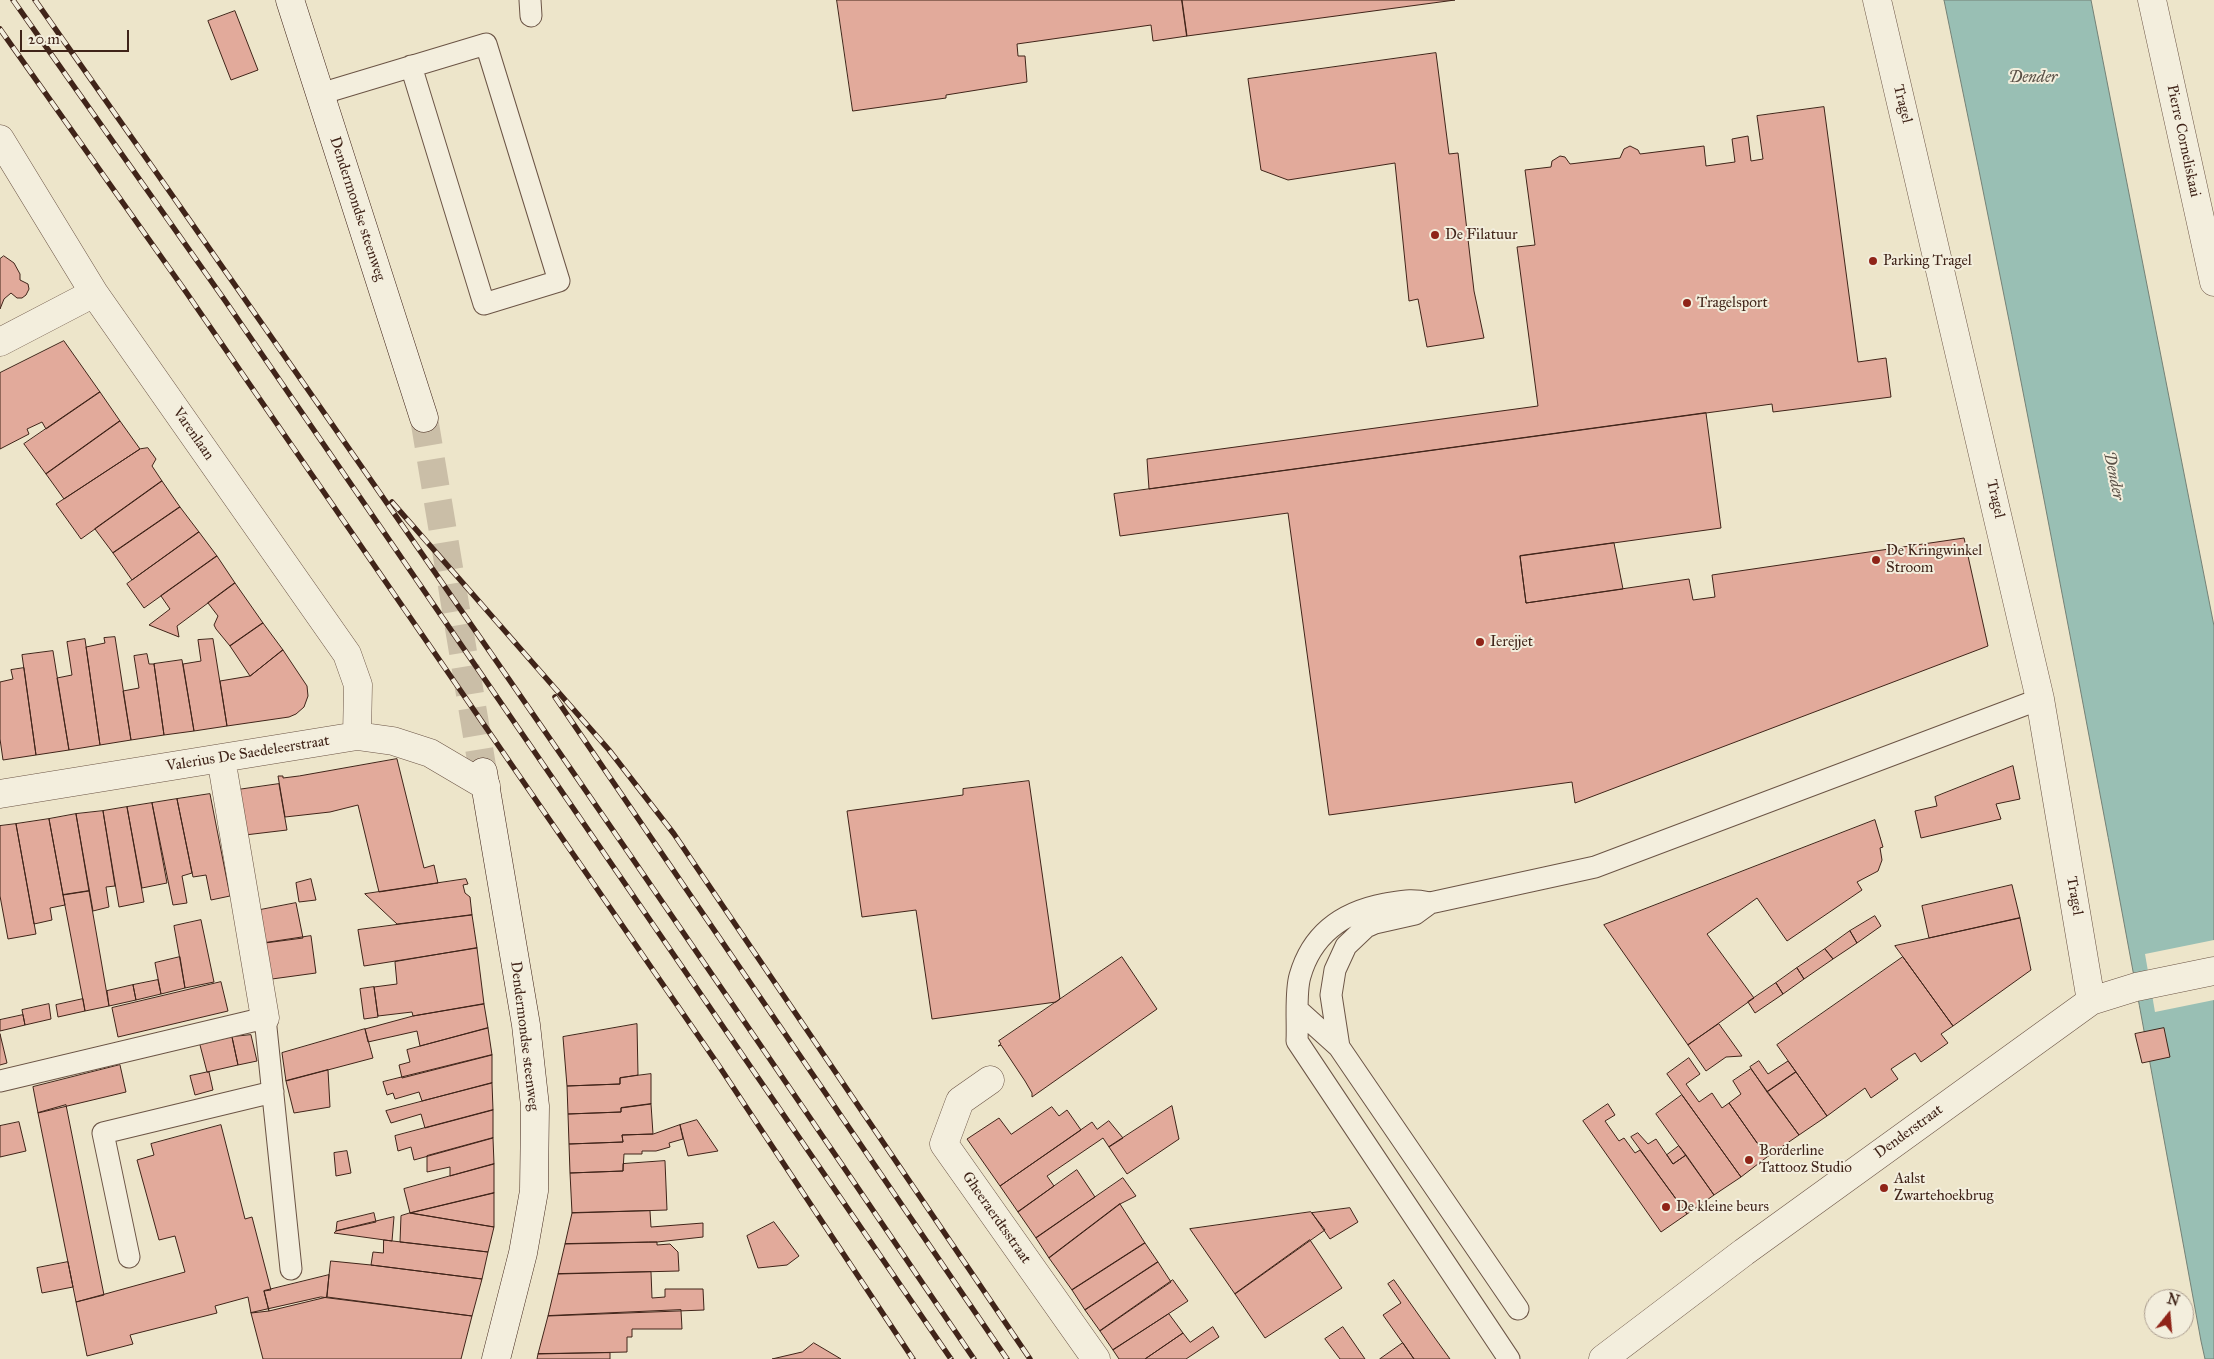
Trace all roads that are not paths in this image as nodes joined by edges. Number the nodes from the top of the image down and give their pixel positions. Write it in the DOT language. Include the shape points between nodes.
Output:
graph roads {
  1 [pos="290,0"];
  2 [pos="1877,0"];
  3 [pos="2152,0"];
  4 [pos="411,66"];
  5 [pos="320,94"];
  6 [pos="0,139"];
  7 [pos="2214,282"];
  8 [pos="94,293"];
  9 [pos="0,342"];
  10 [pos="424,418"];
  11 [pos="2040,698"];
  12 [pos="357,736"];
  13 [pos="221,758"];
  14 [pos="484,779"];
  15 [pos="0,794"];
  16 [pos="1430,903"];
  17 [pos="2214,971"];
  18 [pos="2091,1001"];
  19 [pos="1299,1011"];
  20 [pos="265,1018"];
  21 [pos="1339,1047"];
  22 [pos="990,1080"];
  23 [pos="0,1082"];
  24 [pos="273,1092"];
  25 [pos="129,1257"];
  26 [pos="291,1269"];
  27 [pos="1518,1308"];
  28 [pos="496,1359"];
  29 [pos="1096,1359"];
  30 [pos="1509,1359"];
  31 [pos="1603,1359"];
  1 -- 5 [label="street, Dendermondse steenweg"];
  2 -- 11 [label="street, Tragel"];
  3 -- 7 [label="street, Pierre Corneliskaai"];
  4 -- 4 [label="lane" via="484,304 559,281 486,44"];
  4 -- 5 [label="lane"];
  5 -- 10 [label="street, Dendermondse steenweg"];
  6 -- 8 [label="street, Varenlaan"];
  8 -- 9 [label="street"];
  8 -- 12 [label="street, Varenlaan" via="347,654 358,685"];
  11 -- 16 [label="lane" via="1595,867"];
  11 -- 18 [label="street, Tragel"];
  12 -- 13 [label="street, Valerius De Saedeleerstraat"];
  12 -- 14 [label="street, Valerius De Saedeleerstraat" via="393,740 430,753"];
  13 -- 15 [label="street, Valerius De Saedeleerstraat"];
  13 -- 20 [label="street"];
  14 -- 28 [label="street, Dendermondse steenweg" via="526,1025 535,1106 534,1191 523,1253"];
  16 -- 19 [label="lane" via="1411,899 1366,908 1330,926 1307,957 1300,978"];
  16 -- 21 [label="lane" via="1415,914 1366,927 1346,946 1335,970 1331,995"];
  17 -- 18 [label="street, Denderstraat" via="2136,987"];
  18 -- 31 [label="street, Denderstraat" via="1744,1252"];
  19 -- 21 [label="lane"];
  19 -- 30 [label="lane" via="1297,1041"];
  20 -- 23 [label="lane"];
  20 -- 24 [label="lane"];
  21 -- 27 [label="lane"];
  22 -- 29 [label="street, Gheeraerdtsstraat" via="960,1100 944,1144"];
  24 -- 25 [label="lane" via="103,1133"];
  24 -- 26 [label="lane"];
}
